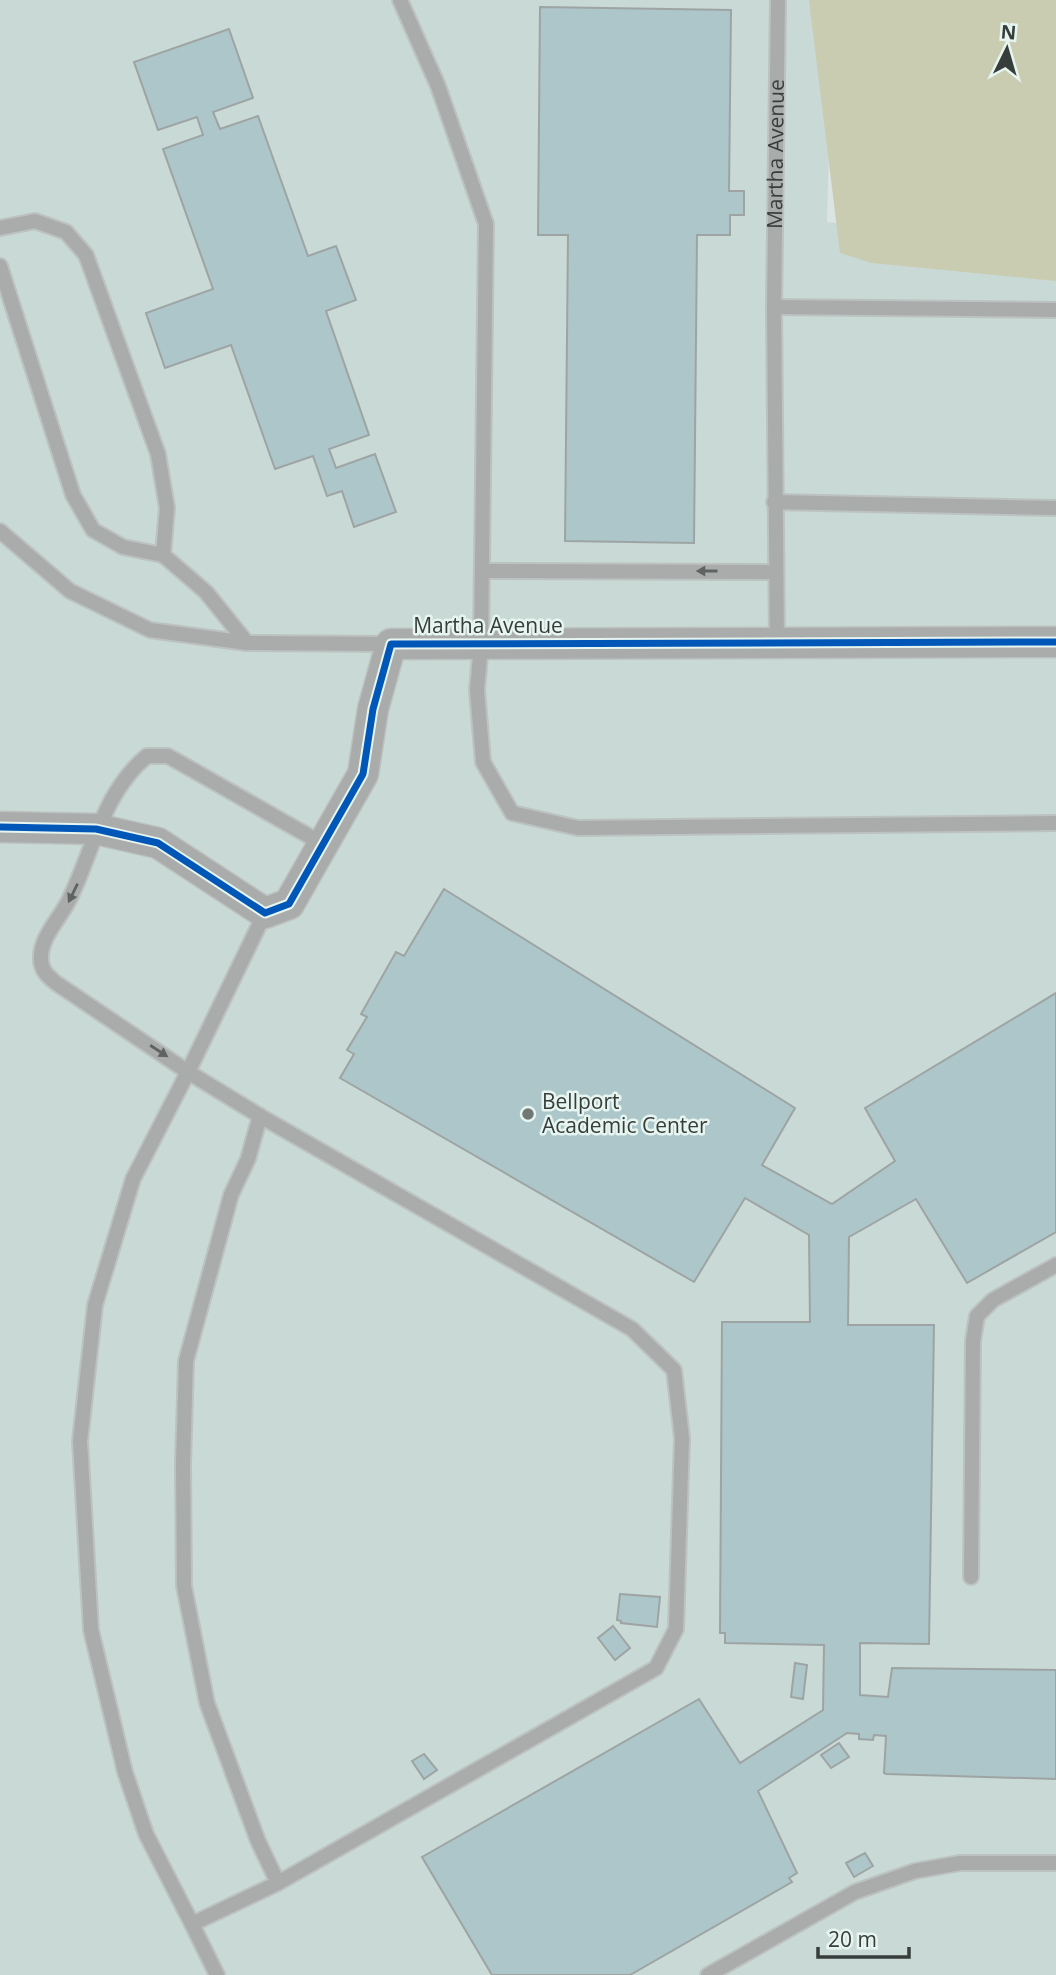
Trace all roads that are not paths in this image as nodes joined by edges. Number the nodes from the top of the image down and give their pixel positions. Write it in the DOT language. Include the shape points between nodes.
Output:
graph roads {
  1 [pos="400,0"];
  2 [pos="778,0"];
  3 [pos="0,228"];
  4 [pos="0,266"];
  5 [pos="774,307"];
  6 [pos="1056,310"];
  7 [pos="774,502"];
  8 [pos="1056,508"];
  9 [pos="0,531"];
  10 [pos="163,555"];
  11 [pos="482,571"];
  12 [pos="775,572"];
  13 [pos="247,642"];
  14 [pos="1056,642"];
  15 [pos="391,644"];
  16 [pos="481,644"];
  17 [pos="778,644"];
  18 [pos="1056,823"];
  19 [pos="0,827"];
  20 [pos="96,829"];
  21 [pos="323,844"];
  22 [pos="265,913"];
  23 [pos="188,1072"];
  24 [pos="260,1116"];
  25 [pos="1056,1265"];
  26 [pos="971,1577"];
  27 [pos="1056,1863"];
  28 [pos="278,1883"];
  29 [pos="192,1924"];
  30 [pos="217,1975"];
  31 [pos="708,1975"];
  1 -- 11 [label="lane" via="438,86 486,224"];
  2 -- 5 [label="lane, Martha Avenue"];
  3 -- 10 [label="lane" via="35,222 66,232 86,256 158,454 167,508"];
  4 -- 10 [label="lane" via="73,495 93,530 123,547"];
  5 -- 6 [label="lane"];
  5 -- 7 [label="lane, Martha Avenue"];
  7 -- 8 [label="lane"];
  7 -- 12 [label="lane, Martha Avenue"];
  9 -- 13 [label="lane, Martha Avenue" via="70,591 150,631"];
  10 -- 13 [label="lane" via="206,592"];
  12 -- 11 [label="lane, one-way"];
  11 -- 16 [label="lane"];
  12 -- 17 [label="lane, Martha Avenue"];
  13 -- 15 [label="lane, Martha Avenue"];
  14 -- 17 [label="street, Martha Avenue"];
  15 -- 16 [label="street, Martha Avenue"];
  15 -- 21 [label="street, Martha Avenue" via="373,709 363,774"];
  16 -- 17 [label="street, Martha Avenue"];
  16 -- 18 [label="lane, Martha Avenue" via="477,690 483,762 512,813 578,828"];
  19 -- 20 [label="street"];
  20 -- 21 [label="lane" via="132,768 147,755 168,756"];
  20 -- 22 [label="street" via="158,843"];
  20 -- 23 [label="lane, one-way" via="82,874 43,948 41,962 56,983"];
  21 -- 22 [label="street, Martha Avenue" via="289,904"];
  22 -- 23 [label="lane"];
  23 -- 24 [label="lane"];
  23 -- 29 [label="lane" via="133,1179 95,1305 80,1441 90,1630 129,1784 146,1833"];
  24 -- 28 [label="lane" via="248,1159 231,1195 187,1361 184,1586 207,1703"];
  24 -- 28 [label="lane" via="632,1329 674,1370 682,1438 676,1629 656,1668"];
  25 -- 26 [label="lane" via="993,1300 977,1316"];
  27 -- 31 [label="lane" via="960,1863 915,1871 855,1892"];
  28 -- 29 [label="lane"];
  29 -- 30 [label="lane"];
}
